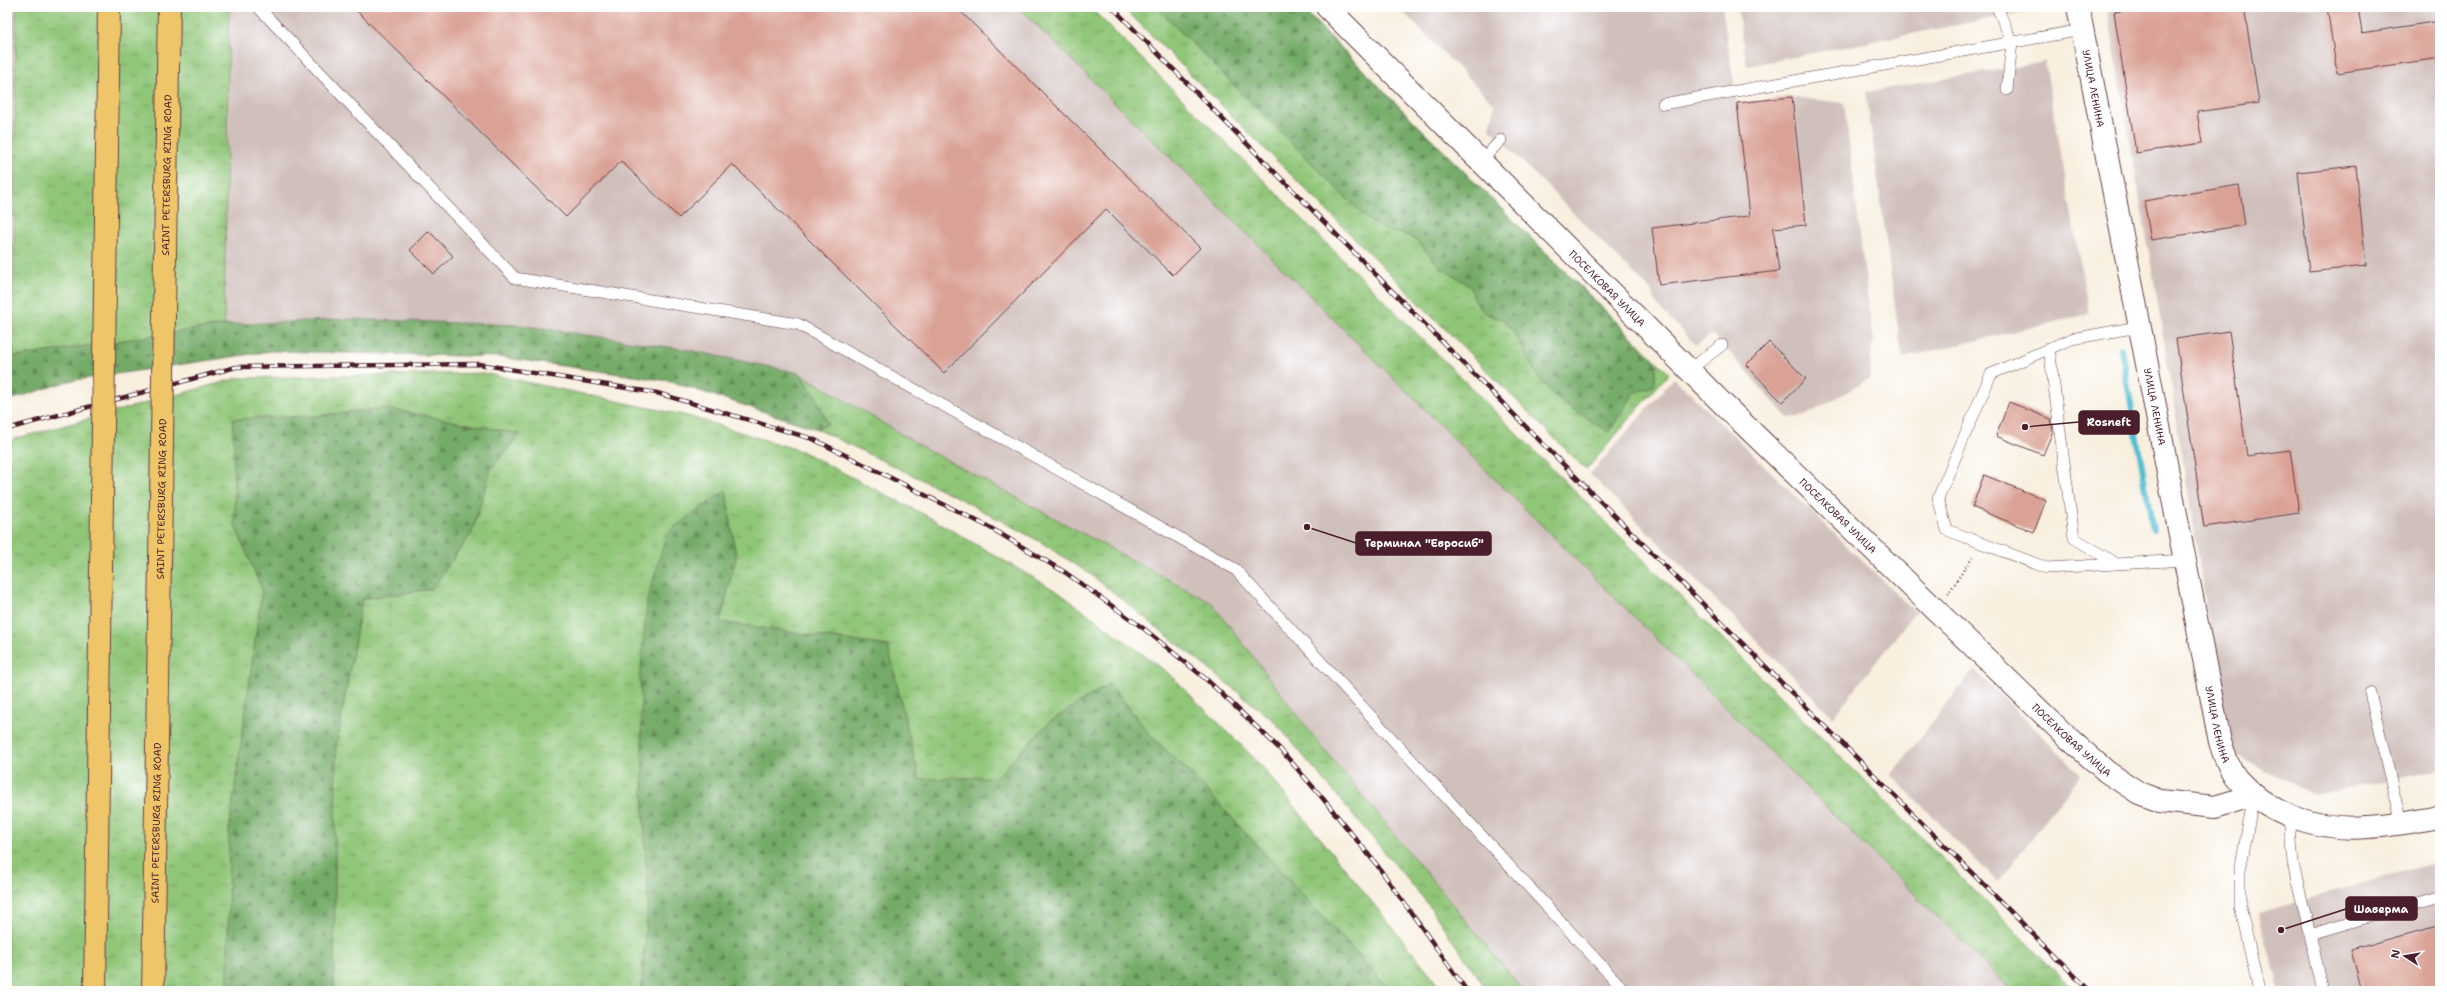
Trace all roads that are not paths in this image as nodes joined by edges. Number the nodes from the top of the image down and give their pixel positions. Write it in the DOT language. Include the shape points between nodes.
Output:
graph roads {
  1 [pos="109,7"];
  2 [pos="169,7"];
  3 [pos="258,7"];
  4 [pos="1327,7"];
  5 [pos="1997,7"];
  6 [pos="2078,7"];
  7 [pos="2082,30"];
  8 [pos="2012,42"];
  9 [pos="2007,90"];
  10 [pos="1663,104"];
  11 [pos="1501,140"];
  12 [pos="1481,161"];
  13 [pos="2138,327"];
  14 [pos="1722,345"];
  15 [pos="2050,348"];
  16 [pos="1689,370"];
  17 [pos="2185,560"];
  18 [pos="2115,563"];
  19 [pos="2370,693"];
  20 [pos="2254,796"];
  21 [pos="2289,816"];
  22 [pos="2440,817"];
  23 [pos="2401,823"];
  24 [pos="2440,896"];
  25 [pos="2310,934"];
  26 [pos="95,991"];
  27 [pos="153,991"];
  28 [pos="1625,991"];
  29 [pos="2259,991"];
  30 [pos="2323,991"];
  1 -- 26 [label="highway, bridge"];
  2 -- 27 [label="highway, SAINT PETERSBURG RING ROAD, bridge"];
  3 -- 28 [label="lane" via="515,278 798,324 1235,569"];
  4 -- 12 [label="street, ПОСЕЛКОВАЯ УЛИЦА"];
  5 -- 8 [label="lane"];
  6 -- 7 [label="street, УЛИЦА ЛЕНИНА"];
  7 -- 8 [label="lane"];
  7 -- 13 [label="street, УЛИЦА ЛЕНИНА"];
  8 -- 9 [label="lane"];
  8 -- 10 [label="lane"];
  11 -- 12 [label="lane"];
  12 -- 16 [label="street, ПОСЕЛКОВАЯ УЛИЦА"];
  13 -- 15 [label="lane" via="2071,338"];
  13 -- 17 [label="street, УЛИЦА ЛЕНИНА"];
  14 -- 16 [label="lane"];
  15 -- 18 [label="lane" via="2074,538"];
  15 -- 18 [label="lane" via="1991,374 1938,498 1947,530 2047,568"];
  16 -- 20 [label="street, ПОСЕЛКОВАЯ УЛИЦА" via="2067,737 2107,772 2139,793 2160,801 2215,807"];
  17 -- 18 [label="lane"];
  17 -- 20 [label="street, УЛИЦА ЛЕНИНА" via="2220,742 2226,760 2237,779"];
  19 -- 23 [label="lane"];
  20 -- 21 [label="street"];
  20 -- 29 [label="lane" via="2240,871 2240,905"];
  21 -- 23 [label="street" via="2316,823 2366,828"];
  21 -- 25 [label="lane" via="2293,864"];
  22 -- 23 [label="street"];
  24 -- 25 [label="lane"];
  25 -- 30 [label="lane"];
}
